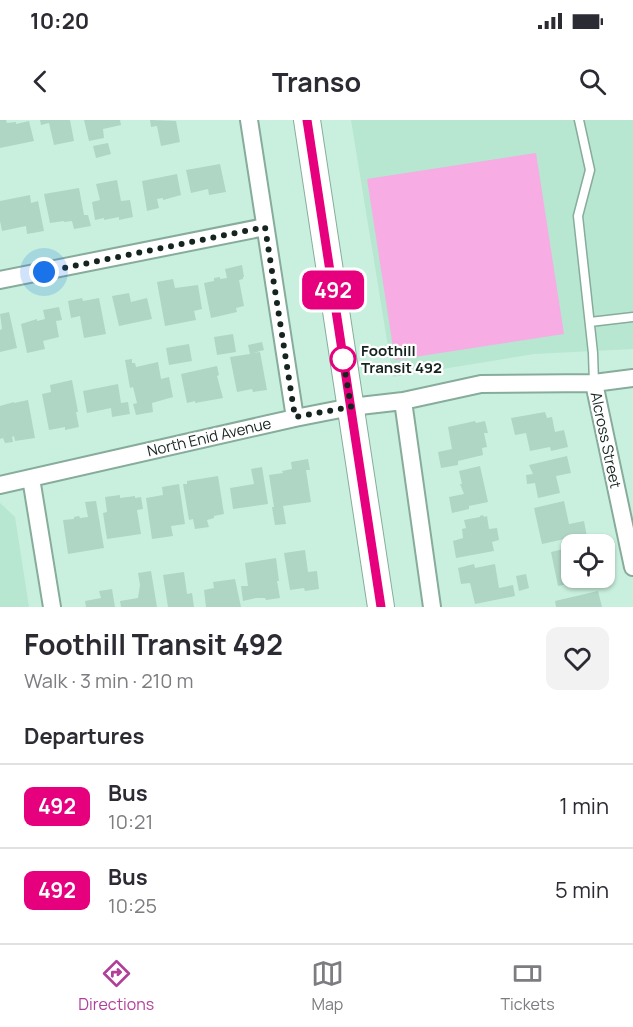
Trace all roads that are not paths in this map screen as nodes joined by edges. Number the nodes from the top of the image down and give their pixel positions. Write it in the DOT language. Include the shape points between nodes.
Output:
graph roads {
  1 [pos="249,120"];
  2 [pos="307,120"];
  3 [pos="579,120"];
  4 [pos="265,227"];
  5 [pos="0,280"];
  6 [pos="633,317"];
  7 [pos="590,322"];
  8 [pos="633,378"];
  9 [pos="594,382"];
  10 [pos="403,401"];
  11 [pos="351,407"];
  12 [pos="295,417"];
  13 [pos="31,478"];
  14 [pos="0,484"];
  15 [pos="633,567"];
  16 [pos="52,607"];
  17 [pos="381,607"];
  18 [pos="432,607"];
  1 -- 4 [label="street"];
  2 -- 11 [label="main road"];
  3 -- 7 [label="lane" via="590,170 578,216"];
  4 -- 5 [label="street"];
  4 -- 12 [label="street"];
  6 -- 7 [label="lane"];
  7 -- 9 [label="lane"];
  8 -- 9 [label="street, North Enid Avenue"];
  9 -- 10 [label="street, North Enid Avenue" via="481,384"];
  9 -- 15 [label="street, Alcross Street"];
  10 -- 11 [label="street, North Enid Avenue"];
  10 -- 18 [label="street"];
  11 -- 12 [label="street, North Enid Avenue"];
  11 -- 17 [label="main road"];
  12 -- 13 [label="street, North Enid Avenue"];
  13 -- 14 [label="street, North Enid Avenue"];
  13 -- 16 [label="street"];
}
